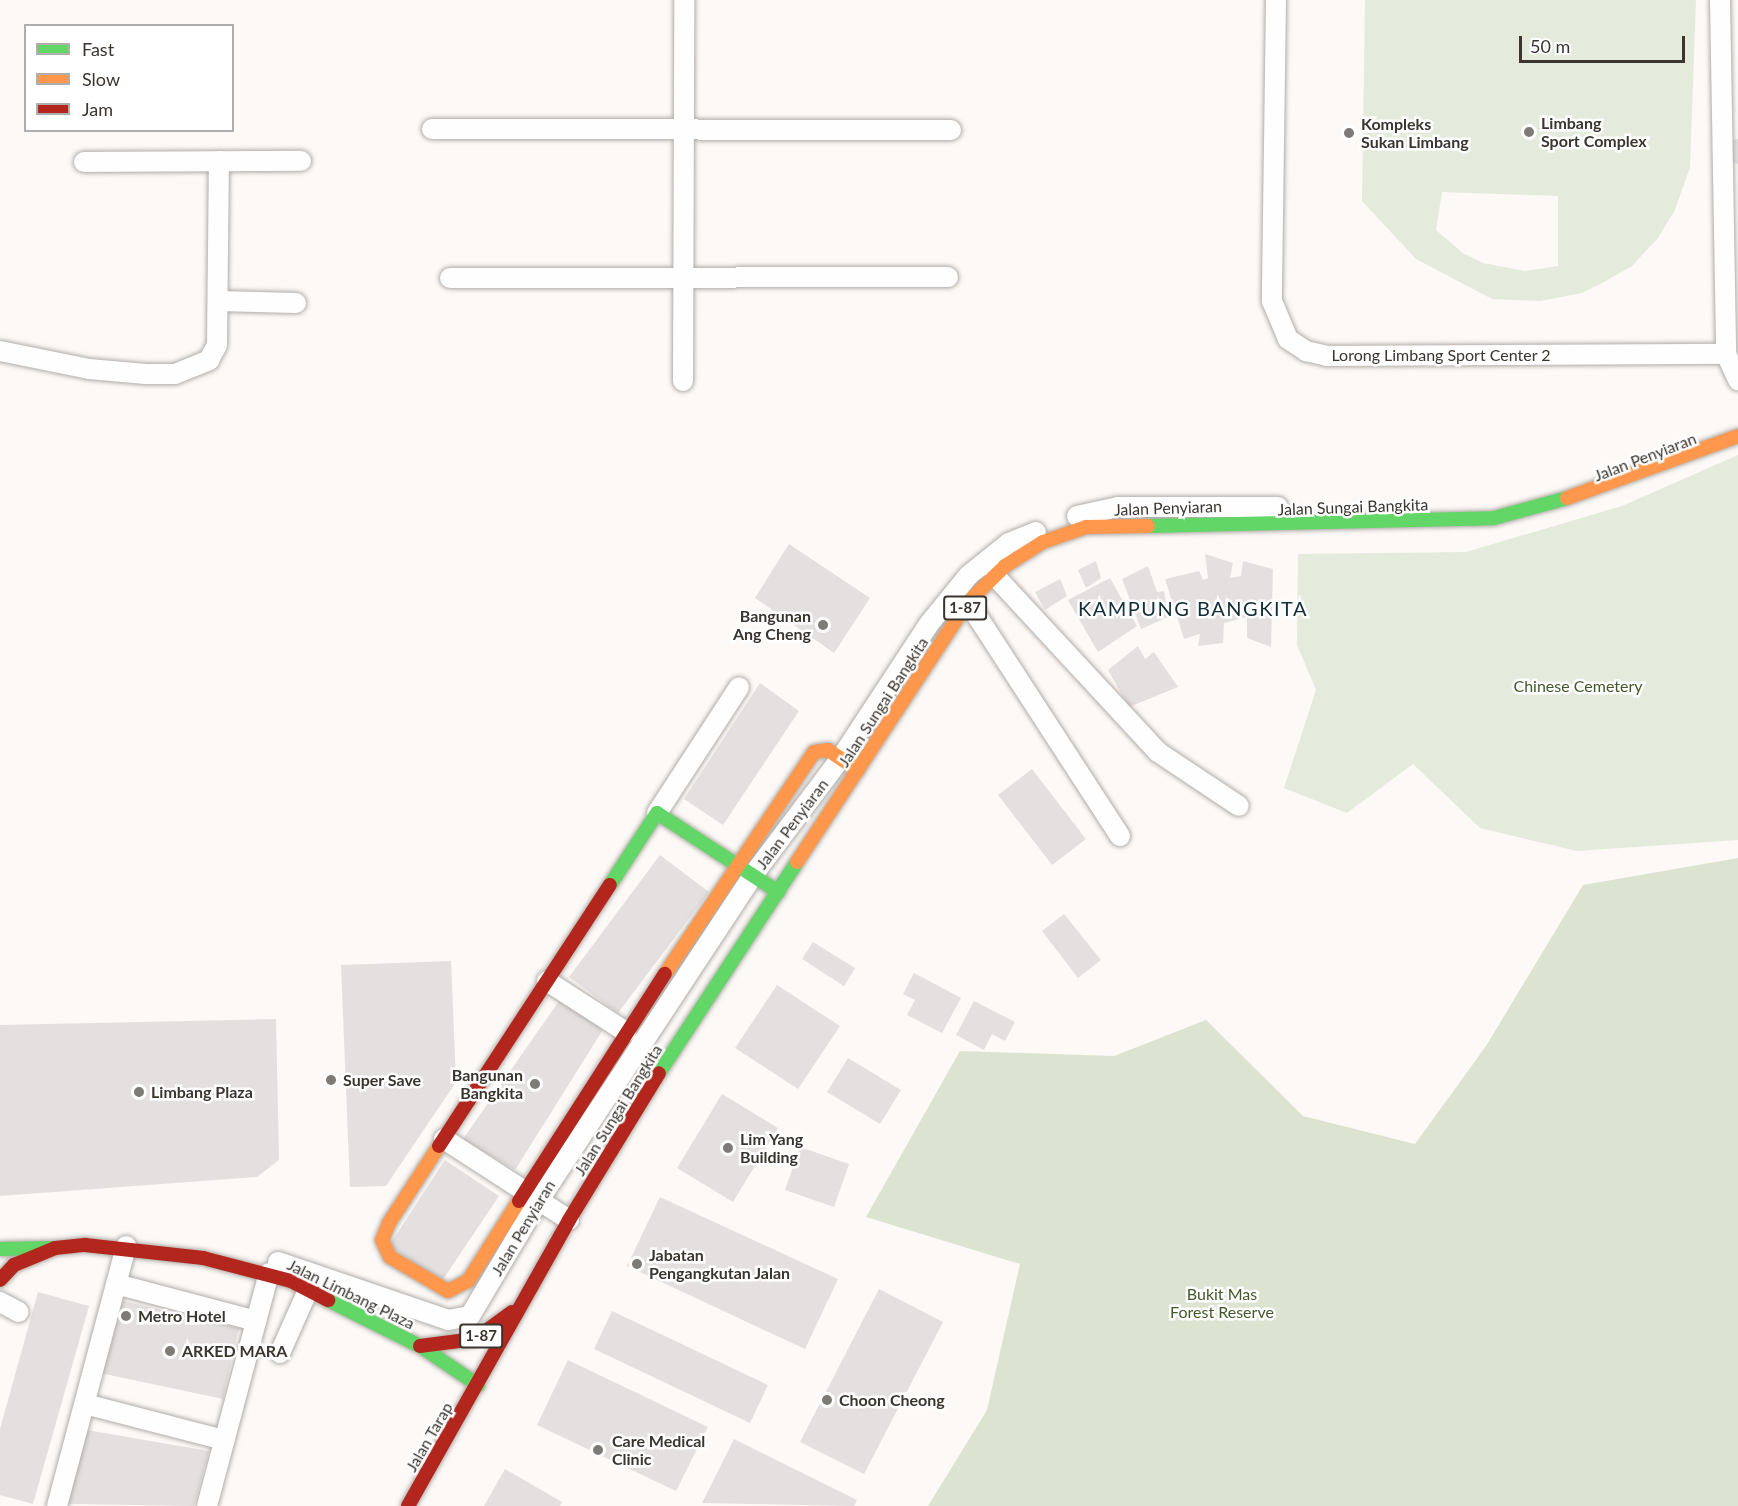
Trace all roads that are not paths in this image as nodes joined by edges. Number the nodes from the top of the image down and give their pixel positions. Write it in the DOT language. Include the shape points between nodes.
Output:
graph roads {
  1 [pos="684,0"];
  2 [pos="1276,0"];
  3 [pos="1719,0"];
  4 [pos="432,129"];
  5 [pos="684,130"];
  6 [pos="951,130"];
  7 [pos="219,161"];
  8 [pos="301,161"];
  9 [pos="84,162"];
  10 [pos="683,277"];
  11 [pos="948,277"];
  12 [pos="450,278"];
  13 [pos="218,301"];
  14 [pos="296,303"];
  15 [pos="0,351"];
  16 [pos="1726,354"];
  17 [pos="1738,380"];
  18 [pos="683,381"];
  19 [pos="1738,419"];
  20 [pos="1738,436"];
  21 [pos="995,576"];
  22 [pos="968,602"];
  23 [pos="739,687"];
  24 [pos="841,758"];
  25 [pos="858,770"];
  26 [pos="1239,806"];
  27 [pos="657,813"];
  28 [pos="1120,836"];
  29 [pos="763,843"];
  30 [pos="797,863"];
  31 [pos="745,870"];
  32 [pos="778,892"];
  33 [pos="547,981"];
  34 [pos="626,1032"];
  35 [pos="444,1139"];
  36 [pos="531,1195"];
  37 [pos="569,1220"];
  38 [pos="0,1234"];
  39 [pos="126,1246"];
  40 [pos="55,1248"];
  41 [pos="0,1250"];
  42 [pos="268,1273"];
  43 [pos="0,1280"];
  44 [pos="116,1284"];
  45 [pos="308,1290"];
  46 [pos="528,1295"];
  47 [pos="0,1302"];
  48 [pos="19,1312"];
  49 [pos="256,1321"];
  50 [pos="420,1346"];
  51 [pos="280,1353"];
  52 [pos="443,1380"];
  53 [pos="478,1385"];
  54 [pos="446,1400"];
  55 [pos="84,1404"];
  56 [pos="452,1430"];
  57 [pos="224,1440"];
  58 [pos="57,1506"];
  59 [pos="207,1506"];
  60 [pos="408,1506"];
  1 -- 5 [label="street"];
  2 -- 16 [label="street, Lorong Limbang Sport Center 2" via="1272,301 1288,339 1306,351 1327,356"];
  3 -- 16 [label="street"];
  4 -- 5 [label="street"];
  5 -- 6 [label="street"];
  5 -- 10 [label="street"];
  7 -- 8 [label="street"];
  7 -- 9 [label="street"];
  7 -- 13 [label="street"];
  10 -- 11 [label="street"];
  10 -- 12 [label="street"];
  10 -- 18 [label="street"];
  13 -- 14 [label="street"];
  13 -- 15 [label="street" via="217,345 209,360 175,374 89,369"];
  16 -- 17 [label="street"];
  19 -- 24 [label="street, Jalan Penyiaran" via="1587,480 1523,501 1478,509 1130,507 1066,519 1009,543 969,575 929,624"];
  20 -- 21 [label="main road, Jalan Sungai Bangkita / 1-87" via="1542,507 1494,518 1086,527 1043,542"];
  21 -- 22 [label="main road, Jalan Sungai Bangkita / 1-87"];
  21 -- 26 [label="street" via="1158,752"];
  22 -- 25 [label="main road, Jalan Sungai Bangkita / 1-87"];
  22 -- 28 [label="street"];
  23 -- 27 [label="street"];
  24 -- 25 [label="main road"];
  24 -- 29 [label="street, Jalan Penyiaran"];
  25 -- 30 [label="main road, Jalan Sungai Bangkita / 1-87"];
  27 -- 31 [label="main road"];
  27 -- 33 [label="main road"];
  29 -- 30 [label="street"];
  29 -- 31 [label="street, Jalan Penyiaran"];
  30 -- 32 [label="main road, Jalan Sungai Bangkita / 1-87"];
  31 -- 32 [label="main road"];
  31 -- 34 [label="main road"];
  31 -- 36 [label="street, Jalan Penyiaran"];
  32 -- 37 [label="main road, Jalan Sungai Bangkita / 1-87"];
  33 -- 34 [label="street"];
  33 -- 35 [label="main road"];
  34 -- 36 [label="main road"];
  35 -- 36 [label="street"];
  35 -- 36 [label="main road" via="382,1239 390,1257 448,1291 468,1281"];
  36 -- 37 [label="street"];
  36 -- 38 [label="street, Jalan Penyiaran" via="470,1316 448,1320 357,1285 224,1248 172,1240"];
  37 -- 46 [label="main road, Jalan Sungai Bangkita / 1-87"];
  39 -- 40 [label="main road, Jalan Limbang Plaza"];
  39 -- 42 [label="main road, Jalan Limbang Plaza"];
  39 -- 44 [label="street"];
  40 -- 41 [label="main road, Jalan Limbang Plaza"];
  40 -- 43 [label="main road" via="14,1265"];
  42 -- 45 [label="main road, Jalan Limbang Plaza"];
  42 -- 49 [label="street"];
  44 -- 49 [label="street"];
  44 -- 55 [label="street"];
  45 -- 50 [label="main road, Jalan Limbang Plaza"];
  45 -- 51 [label="street"];
  46 -- 50 [label="main road, 1-87" via="498,1326 475,1339"];
  46 -- 53 [label="main road, Jalan Sungai Bangkita / 1-87"];
  47 -- 48 [label="street"];
  49 -- 57 [label="street"];
  50 -- 52 [label="main road"];
  50 -- 53 [label="main road, Jalan Limbang Plaza"];
  53 -- 56 [label="main road, Jalan Tarap"];
  54 -- 56 [label="main road"];
  55 -- 57 [label="street"];
  55 -- 58 [label="street"];
  56 -- 60 [label="main road, Jalan Tarap"];
  57 -- 59 [label="street"];
}
